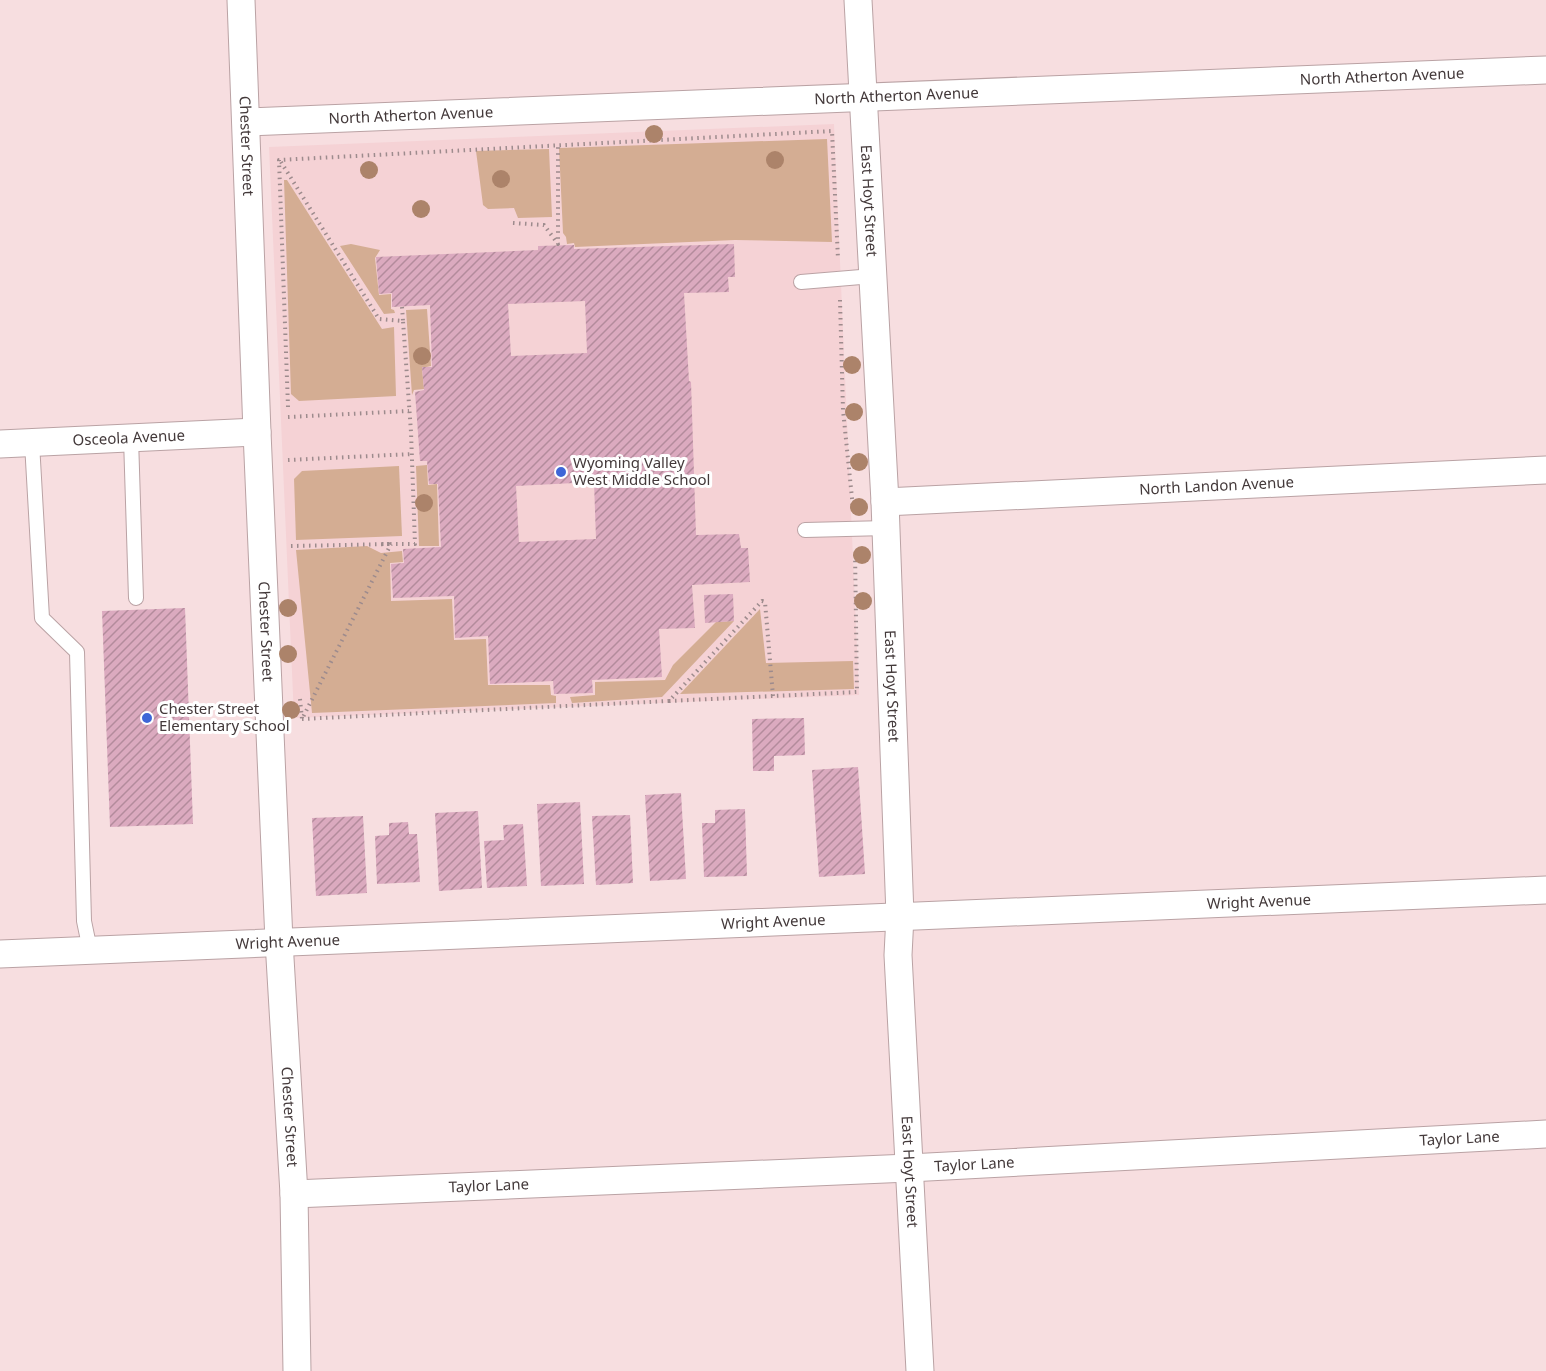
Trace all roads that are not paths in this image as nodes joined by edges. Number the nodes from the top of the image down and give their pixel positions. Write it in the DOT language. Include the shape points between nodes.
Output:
graph roads {
  1 [pos="241,0"];
  2 [pos="858,0"];
  3 [pos="1546,70"];
  4 [pos="863,99"];
  5 [pos="247,122"];
  6 [pos="873,276"];
  7 [pos="801,282"];
  8 [pos="257,432"];
  9 [pos="131,438"];
  10 [pos="32,443"];
  11 [pos="0,444"];
  12 [pos="1546,470"];
  13 [pos="885,502"];
  14 [pos="886,528"];
  15 [pos="805,530"];
  16 [pos="136,598"];
  17 [pos="1546,890"];
  18 [pos="900,916"];
  19 [pos="279,941"];
  20 [pos="90,950"];
  21 [pos="0,954"];
  22 [pos="1546,1134"];
  23 [pos="909,1168"];
  24 [pos="294,1194"];
  25 [pos="297,1371"];
  26 [pos="920,1371"];
  1 -- 5 [label="street, Chester Street"];
  2 -- 4 [label="street, East Hoyt Street"];
  3 -- 4 [label="street, North Atherton Avenue"];
  4 -- 5 [label="street, North Atherton Avenue"];
  4 -- 6 [label="street, East Hoyt Street"];
  5 -- 8 [label="street, Chester Street"];
  6 -- 7 [label="lane"];
  6 -- 13 [label="street, East Hoyt Street"];
  8 -- 9 [label="street, Osceola Avenue"];
  8 -- 19 [label="street, Chester Street"];
  9 -- 10 [label="street, Osceola Avenue"];
  9 -- 16 [label="lane"];
  10 -- 11 [label="street, Osceola Avenue"];
  10 -- 20 [label="lane" via="42,618 77,652 84,921"];
  12 -- 13 [label="street, North Landon Avenue"];
  13 -- 14 [label="street, East Hoyt Street"];
  14 -- 15 [label="lane"];
  14 -- 18 [label="street, East Hoyt Street"];
  17 -- 18 [label="street, Wright Avenue"];
  18 -- 19 [label="street, Wright Avenue"];
  18 -- 23 [label="street, East Hoyt Street" via="898,955"];
  19 -- 20 [label="street, Wright Avenue"];
  19 -- 24 [label="street, Chester Street"];
  20 -- 21 [label="street, Wright Avenue"];
  22 -- 23 [label="street, Taylor Lane"];
  23 -- 24 [label="street, Taylor Lane"];
  23 -- 26 [label="street, East Hoyt Street"];
  24 -- 25 [label="street, Chester Street"];
}
